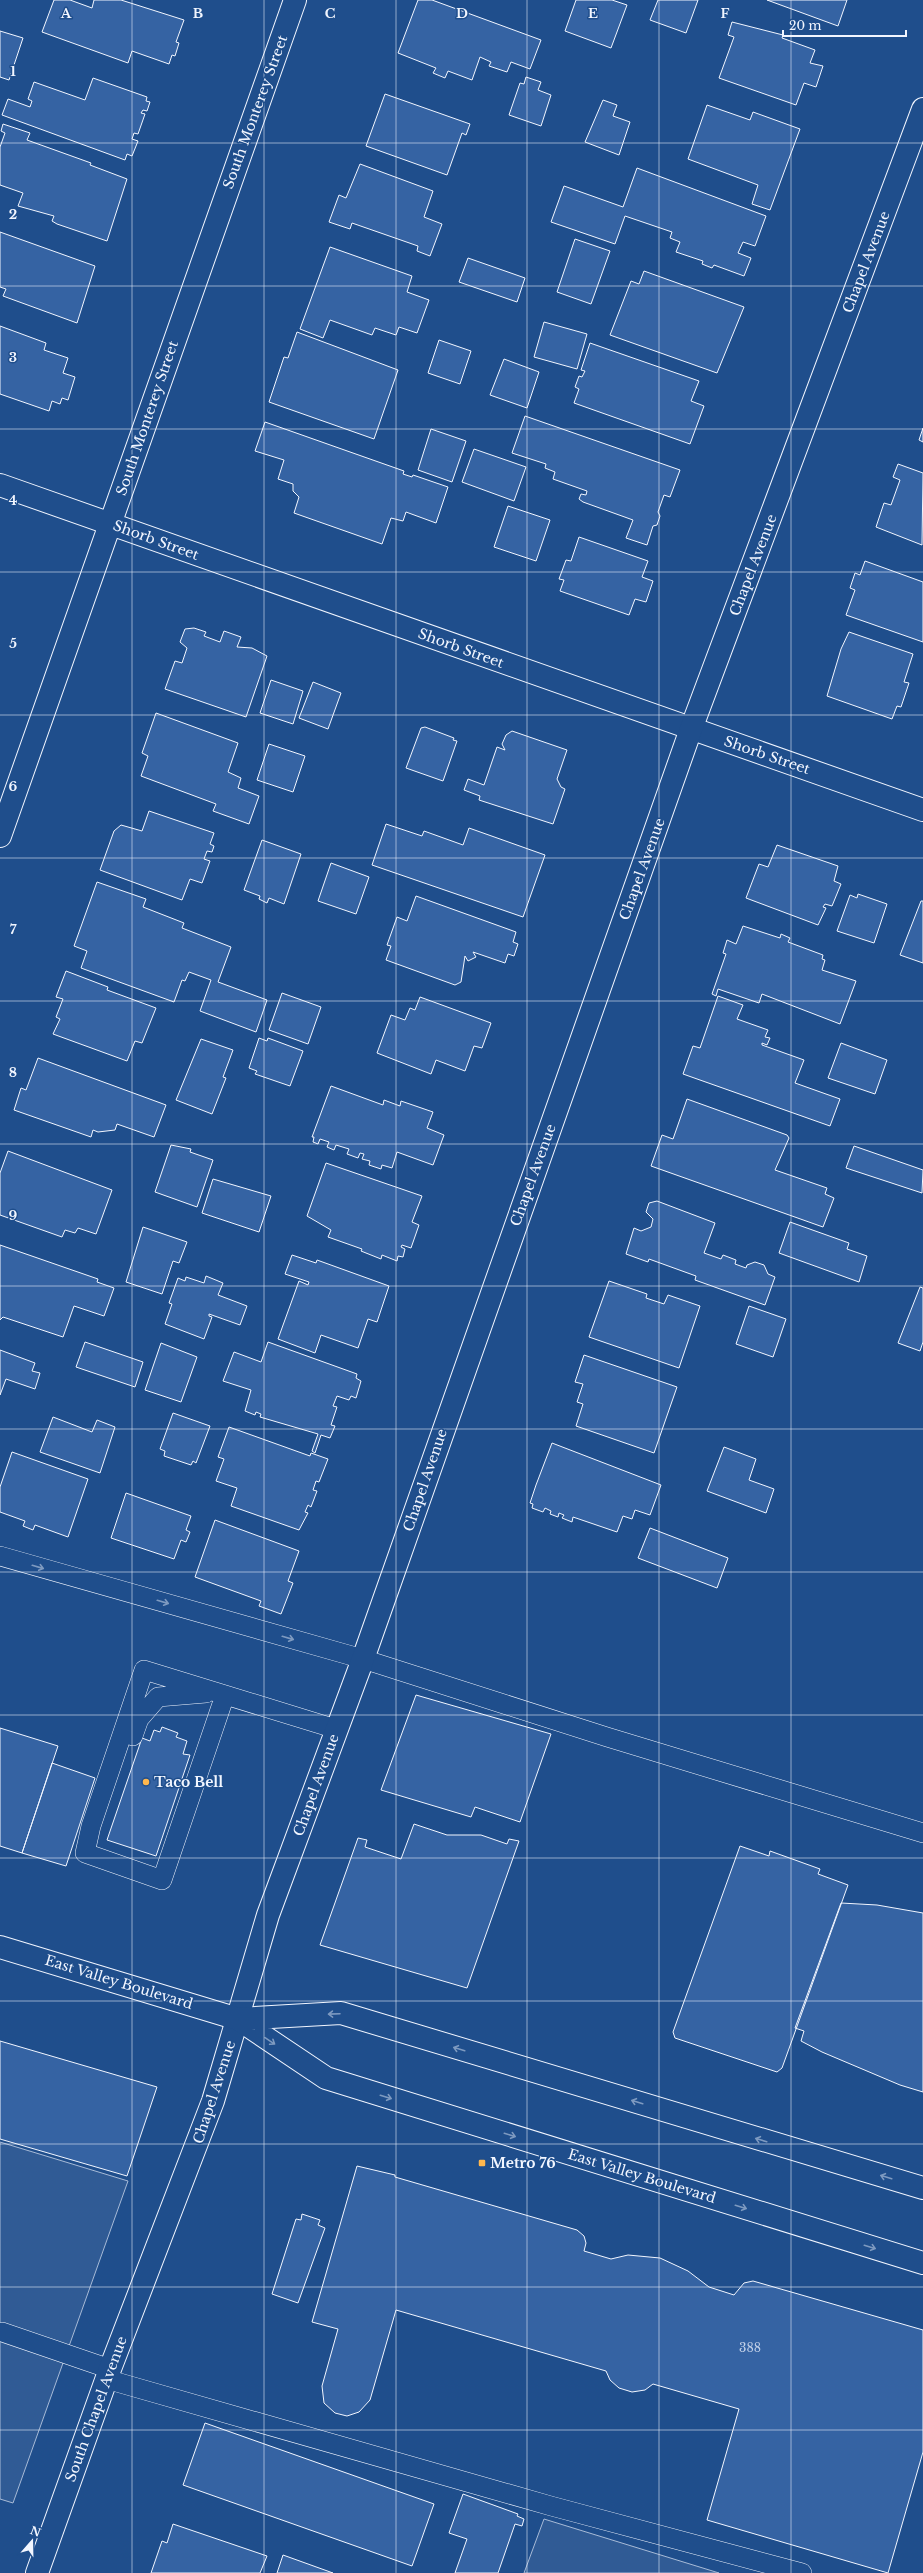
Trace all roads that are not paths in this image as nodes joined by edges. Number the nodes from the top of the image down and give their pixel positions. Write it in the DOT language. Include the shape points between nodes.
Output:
graph roads {
  1 [pos="295,0"];
  2 [pos="923,109"];
  3 [pos="0,485"];
  4 [pos="110,523"];
  5 [pos="691,729"];
  6 [pos="923,810"];
  7 [pos="0,836"];
  8 [pos="0,1556"];
  9 [pos="362,1659"];
  10 [pos="220,1694"];
  11 [pos="336,1729"];
  12 [pos="923,1833"];
  13 [pos="85,1853"];
  14 [pos="0,1947"];
  15 [pos="238,2019"];
  16 [pos="923,2188"];
  17 [pos="159,2246"];
  18 [pos="923,2263"];
  19 [pos="2,2332"];
  20 [pos="108,2374"];
  21 [pos="37,2573"];
  22 [pos="802,2573"];
  1 -- 4 [label="street, South Monterey Street"];
  2 -- 5 [label="street, Chapel Avenue"];
  3 -- 4 [label="street, Shorb Street"];
  4 -- 5 [label="street, Shorb Street"];
  4 -- 7 [label="street, South Monterey Street"];
  5 -- 6 [label="street, Shorb Street"];
  5 -- 9 [label="street, Chapel Avenue"];
  8 -- 9 [label="lane, one-way"];
  9 -- 11 [label="street, Chapel Avenue"];
  9 -- 12 [label="lane" via="608,1738"];
  10 -- 11 [label="lane"];
  10 -- 13 [label="lane" via="158,1697 139,1719 101,1830"];
  10 -- 13 [label="lane" via="144,1670 91,1826"];
  10 -- 13 [label="lane" via="162,1880"];
  11 -- 15 [label="street, Chapel Avenue" via="268,1915"];
  14 -- 15 [label="street, East Valley Boulevard"];
  16 -- 15 [label="street, East Valley Boulevard, one-way" via="341,2014"];
  15 -- 17 [label="street, Chapel Avenue" via="213,2101"];
  15 -- 18 [label="street, East Valley Boulevard, one-way" via="326,2078"];
  17 -- 20 [label="street, South Chapel Avenue"];
  19 -- 20 [label="lane"];
  20 -- 21 [label="street, South Chapel Avenue"];
  20 -- 22 [label="lane" via="551,2506"];
}
